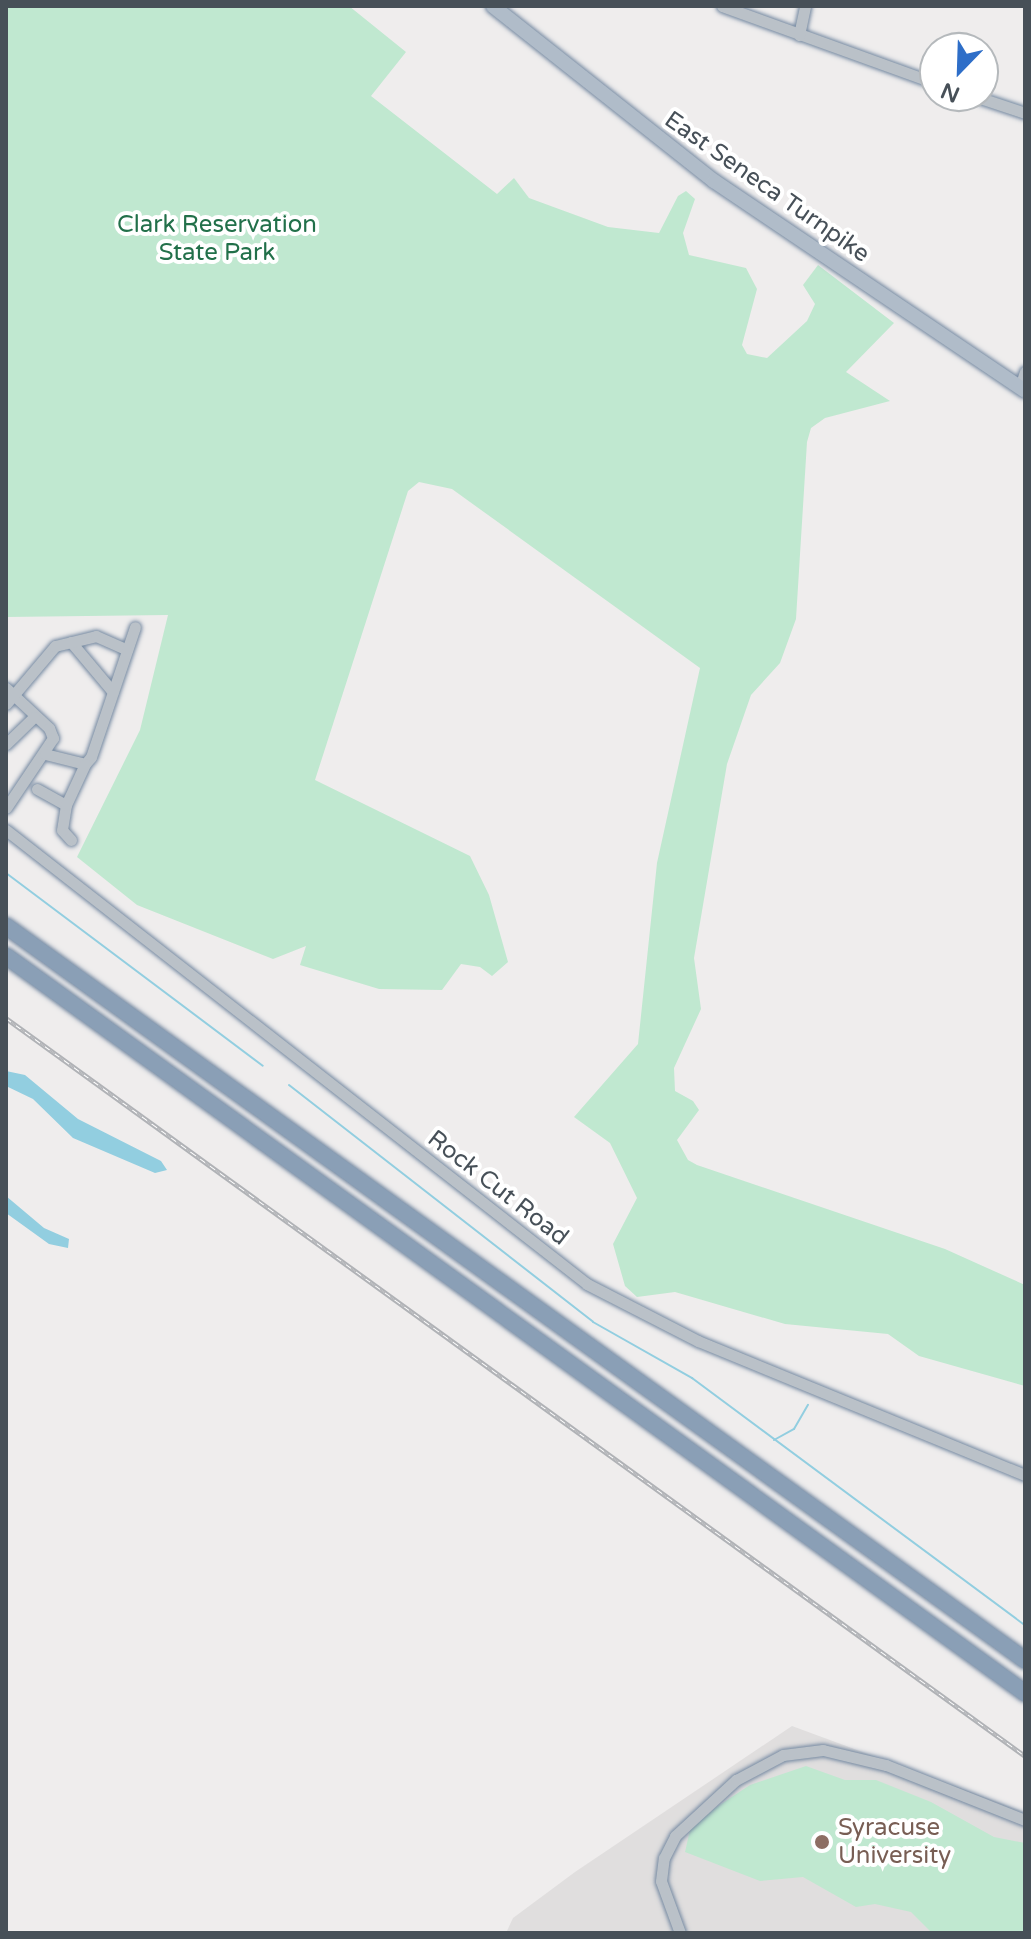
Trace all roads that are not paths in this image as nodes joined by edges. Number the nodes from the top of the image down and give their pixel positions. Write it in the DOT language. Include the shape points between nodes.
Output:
graph roads {
  1 [pos="493,6"];
  2 [pos="722,6"];
  3 [pos="805,6"];
  4 [pos="799,35"];
  5 [pos="919,77"];
  6 [pos="999,104"];
  7 [pos="1025,113"];
  8 [pos="1025,372"];
  9 [pos="1022,389"];
  10 [pos="135,627"];
  11 [pos="71,642"];
  12 [pos="127,650"];
  13 [pos="113,692"];
  14 [pos="8,696"];
  15 [pos="34,717"];
  16 [pos="6,744"];
  17 [pos="45,754"];
  18 [pos="85,764"];
  19 [pos="37,789"];
  20 [pos="66,805"];
  21 [pos="6,808"];
  22 [pos="6,830"];
  23 [pos="71,840"];
  24 [pos="6,926"];
  25 [pos="6,956"];
  26 [pos="1025,1475"];
  27 [pos="1025,1659"];
  28 [pos="1025,1693"];
  29 [pos="1025,1820"];
  30 [pos="680,1933"];
  1 -- 9 [label="main road, East Seneca Turnpike" via="714,181"];
  2 -- 4 [label="street"];
  3 -- 4 [label="street"];
  4 -- 5 [label="street"];
  6 -- 7 [label="street"];
  8 -- 9 [label="street"];
  10 -- 12 [label="street"];
  11 -- 12 [label="street" via="96,636"];
  11 -- 13 [label="street"];
  11 -- 14 [label="street" via="47,650"];
  12 -- 13 [label="street"];
  13 -- 18 [label="street"];
  14 -- 15 [label="street"];
  15 -- 16 [label="street"];
  15 -- 17 [label="street" via="52,733"];
  17 -- 18 [label="street"];
  17 -- 21 [label="street"];
  18 -- 20 [label="street"];
  19 -- 20 [label="street"];
  20 -- 23 [label="street" via="62,830"];
  22 -- 26 [label="street, Rock Cut Road" via="587,1284 698,1341"];
  24 -- 27 [label="highway"];
  25 -- 28 [label="highway"];
  29 -- 30 [label="street" via="886,1765 823,1750 783,1755 736,1780 675,1836 661,1881"];
}
